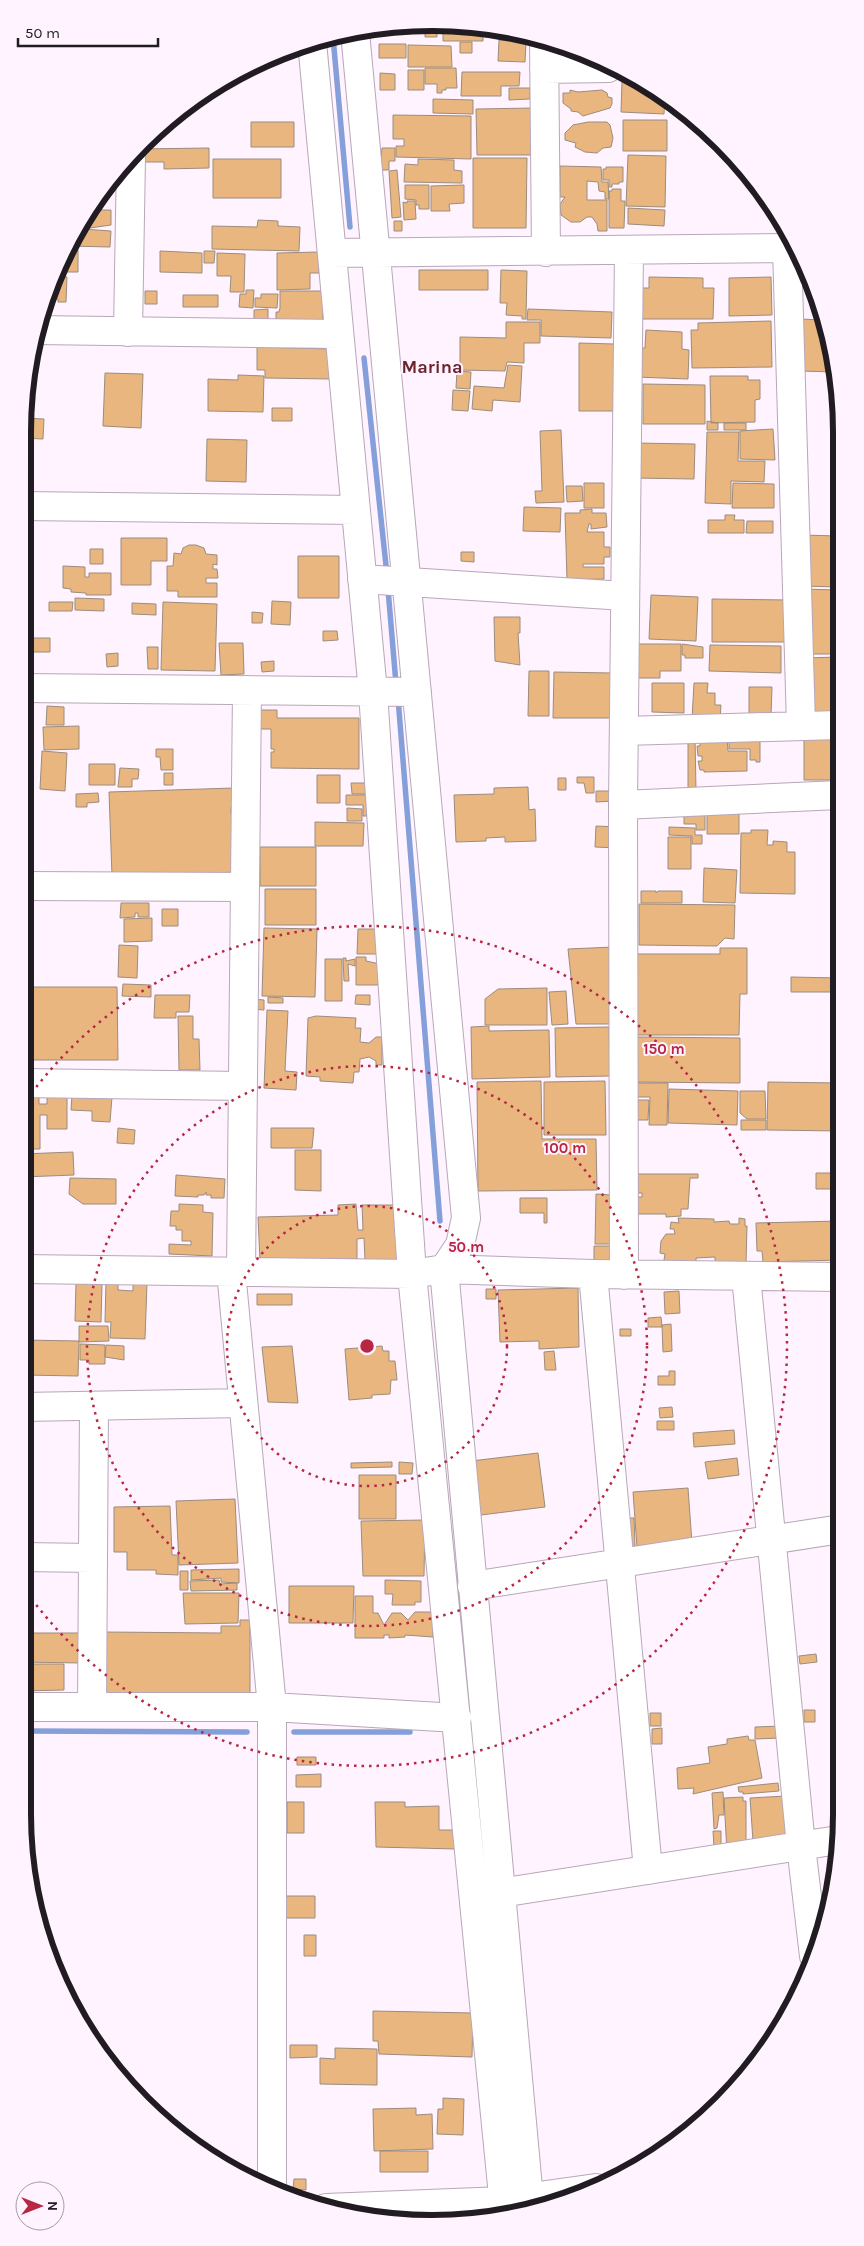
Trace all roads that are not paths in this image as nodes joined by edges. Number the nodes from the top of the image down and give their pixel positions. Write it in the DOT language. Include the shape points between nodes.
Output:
graph roads {
  1 [pos="356,39"];
  2 [pos="544,48"];
  3 [pos="313,50"];
  4 [pos="598,68"];
  5 [pos="544,69"];
  6 [pos="131,168"];
  7 [pos="787,248"];
  8 [pos="629,250"];
  9 [pos="546,252"];
  10 [pos="332,253"];
  11 [pos="375,253"];
  12 [pos="790,253"];
  13 [pos="44,330"];
  14 [pos="128,332"];
  15 [pos="339,334"];
  16 [pos="31,506"];
  17 [pos="356,510"];
  18 [pos="362,579"];
  19 [pos="407,580"];
  20 [pos="625,596"];
  21 [pos="31,688"];
  22 [pos="246,690"];
  23 [pos="373,692"];
  24 [pos="417,692"];
  25 [pos="801,725"];
  26 [pos="833,725"];
  27 [pos="624,731"];
  28 [pos="833,795"];
  29 [pos="623,805"];
  30 [pos="31,886"];
  31 [pos="245,887"];
  32 [pos="31,1083"];
  33 [pos="242,1086"];
  34 [pos="444,1268"];
  35 [pos="31,1269"];
  36 [pos="236,1271"];
  37 [pos="412,1274"];
  38 [pos="593,1274"];
  39 [pos="624,1275"];
  40 [pos="746,1276"];
  41 [pos="833,1277"];
  42 [pos="243,1403"];
  43 [pos="31,1407"];
  44 [pos="94,1407"];
  45 [pos="833,1530"];
  46 [pos="772,1539"];
  47 [pos="31,1557"];
  48 [pos="93,1558"];
  49 [pos="619,1562"];
  50 [pos="472,1586"];
  51 [pos="92,1706"];
  52 [pos="31,1707"];
  53 [pos="272,1707"];
  54 [pos="458,1724"];
  55 [pos="486,1727"];
  56 [pos="832,1841"];
  57 [pos="801,1846"];
  58 [pos="648,1870"];
  59 [pos="500,1893"];
  60 [pos="812,1940"];
  61 [pos="272,2181"];
  62 [pos="517,2205"];
  63 [pos="517,2205"];
  64 [pos="510,2207"];
  65 [pos="359,2208"];
  1 -- 11 [label="street"];
  2 -- 5 [label="street"];
  3 -- 10 [label="street"];
  4 -- 5 [label="street"];
  5 -- 9 [label="street"];
  6 -- 14 [label="street"];
  7 -- 8 [label="street"];
  8 -- 9 [label="street"];
  8 -- 20 [label="street"];
  9 -- 11 [label="street"];
  10 -- 11 [label="street"];
  10 -- 15 [label="street"];
  11 -- 19 [label="street"];
  12 -- 25 [label="street"];
  13 -- 14 [label="street"];
  14 -- 15 [label="street"];
  15 -- 17 [label="street"];
  16 -- 17 [label="street"];
  17 -- 18 [label="street"];
  18 -- 19 [label="street"];
  18 -- 23 [label="street"];
  19 -- 20 [label="street"];
  19 -- 24 [label="street"];
  20 -- 27 [label="street"];
  21 -- 22 [label="street"];
  22 -- 23 [label="street"];
  22 -- 31 [label="street"];
  23 -- 24 [label="street"];
  23 -- 37 [label="street"];
  24 -- 34 [label="street" via="466,1218 460,1245"];
  25 -- 26 [label="street"];
  25 -- 27 [label="street"];
  27 -- 29 [label="street"];
  28 -- 29 [label="street"];
  29 -- 39 [label="street"];
  30 -- 31 [label="street"];
  31 -- 33 [label="street"];
  32 -- 33 [label="street"];
  33 -- 36 [label="street"];
  34 -- 37 [label="street"];
  34 -- 38 [label="street"];
  34 -- 50 [label="street"];
  35 -- 36 [label="street"];
  36 -- 37 [label="street"];
  36 -- 42 [label="street"];
  37 -- 54 [label="street"];
  38 -- 39 [label="street"];
  38 -- 49 [label="street"];
  39 -- 40 [label="street"];
  40 -- 41 [label="street"];
  40 -- 46 [label="street"];
  42 -- 44 [label="street"];
  42 -- 53 [label="street"];
  43 -- 44 [label="street"];
  44 -- 48 [label="street"];
  45 -- 46 [label="street"];
  46 -- 49 [label="street"];
  46 -- 57 [label="street"];
  47 -- 48 [label="street"];
  48 -- 51 [label="street"];
  49 -- 50 [label="street"];
  49 -- 58 [label="street"];
  50 -- 55 [label="street"];
  51 -- 52 [label="street"];
  51 -- 53 [label="street"];
  53 -- 54 [label="street"];
  53 -- 61 [label="street"];
  54 -- 55 [label="street"];
  54 -- 62 [label="street"];
  55 -- 59 [label="street"];
  56 -- 57 [label="street"];
  57 -- 58 [label="street"];
  57 -- 60 [label="street"];
  58 -- 59 [label="street"];
  59 -- 63 [label="street"];
  64 -- 65 [label="street"];
}
